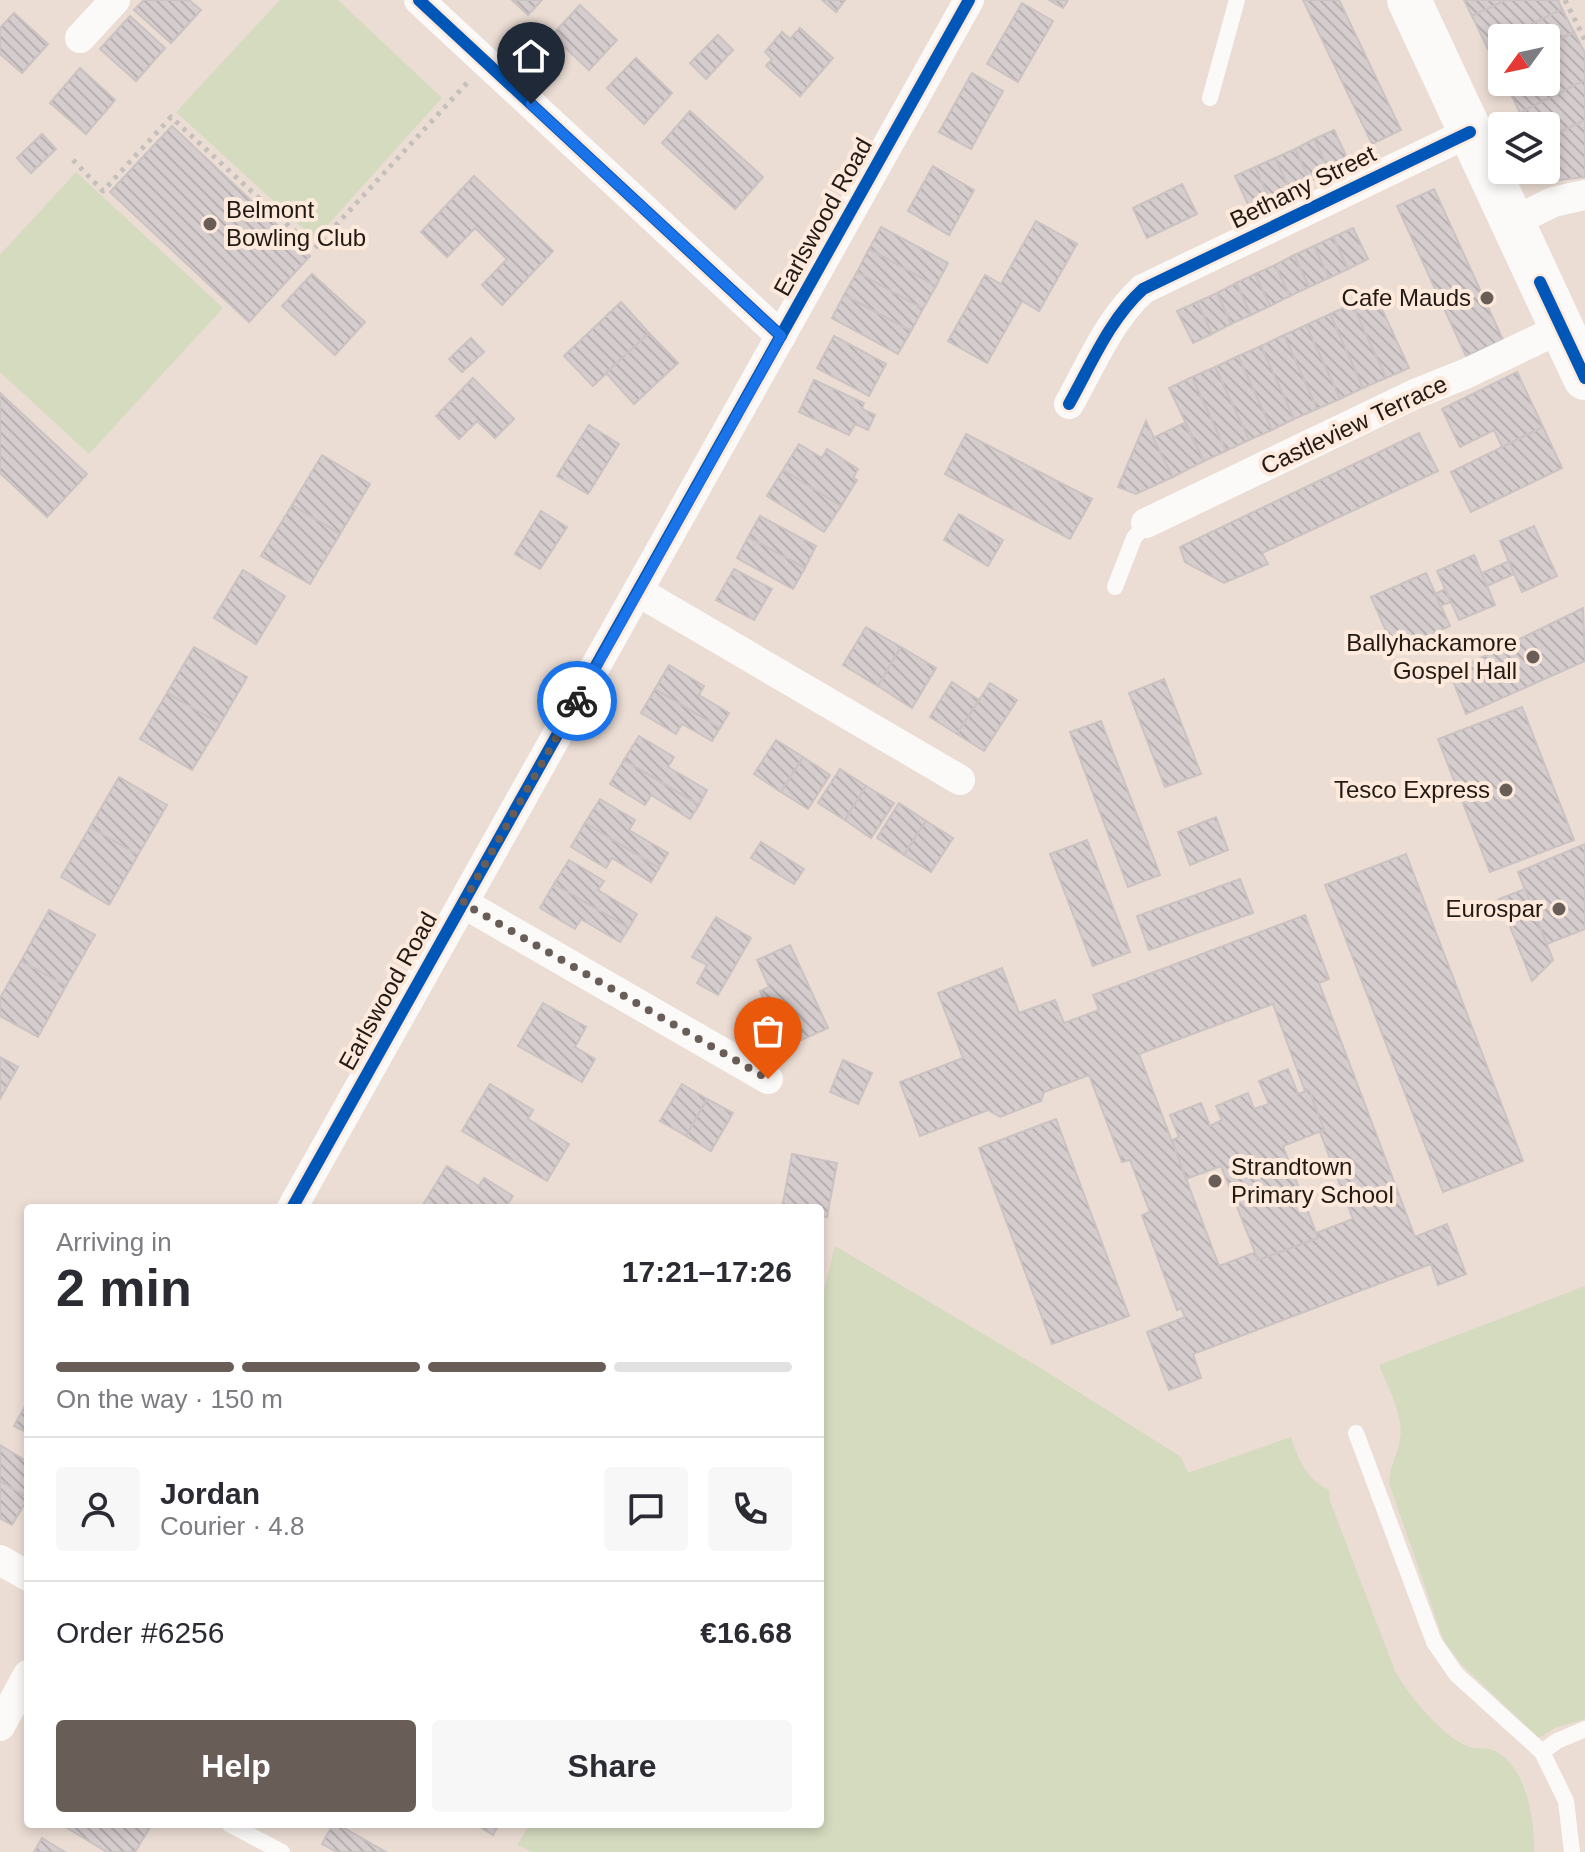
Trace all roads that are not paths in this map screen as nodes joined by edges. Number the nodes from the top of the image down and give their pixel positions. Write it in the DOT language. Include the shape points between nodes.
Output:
graph roads {
  1 [pos="115,0"];
  2 [pos="419,0"];
  3 [pos="969,0"];
  4 [pos="1237,0"];
  5 [pos="1409,0"];
  6 [pos="80,38"];
  7 [pos="1210,98"];
  8 [pos="1470,132"];
  9 [pos="1585,195"];
  10 [pos="1513,222"];
  11 [pos="1562,328"];
  12 [pos="781,336"];
  13 [pos="1585,378"];
  14 [pos="1069,404"];
  15 [pos="1146,523"];
  16 [pos="1115,587"];
  17 [pos="639,592"];
  18 [pos="960,780"];
  19 [pos="463,903"];
  20 [pos="768,1079"];
  21 [pos="294,1204"];
  22 [pos="1356,1433"];
  23 [pos="0,1560"];
  24 [pos="24,1574"];
  25 [pos="24,1686"];
  26 [pos="13,1717"];
  27 [pos="1585,1729"];
  28 [pos="1542,1752"];
  29 [pos="237,1828"];
  30 [pos="282,1852"];
  31 [pos="1572,1852"];
  1 -- 6 [label="street"];
  2 -- 12 [label="street"];
  3 -- 12 [label="street, Earlswood Road"];
  4 -- 7 [label="lane"];
  5 -- 8 [label="main road"];
  8 -- 10 [label="main road"];
  8 -- 14 [label="street, Bethany Street" via="1155,282 1128,302"];
  9 -- 10 [label="street" via="1553,202"];
  10 -- 11 [label="main road"];
  11 -- 13 [label="main road"];
  11 -- 15 [label="street, Castleview Terrace"];
  12 -- 17 [label="street, Earlswood Road"];
  15 -- 16 [label="lane" via="1134,538"];
  17 -- 18 [label="street"];
  17 -- 19 [label="street, Earlswood Road"];
  19 -- 20 [label="street, Earlswood Road"];
  19 -- 21 [label="street, Earlswood Road"];
  22 -- 28 [label="lane" via="1434,1642 1456,1674"];
  23 -- 24 [label="street"];
  25 -- 26 [label="street"];
  27 -- 28 [label="lane"];
  28 -- 31 [label="lane" via="1566,1801"];
  29 -- 30 [label="lane"];
}
